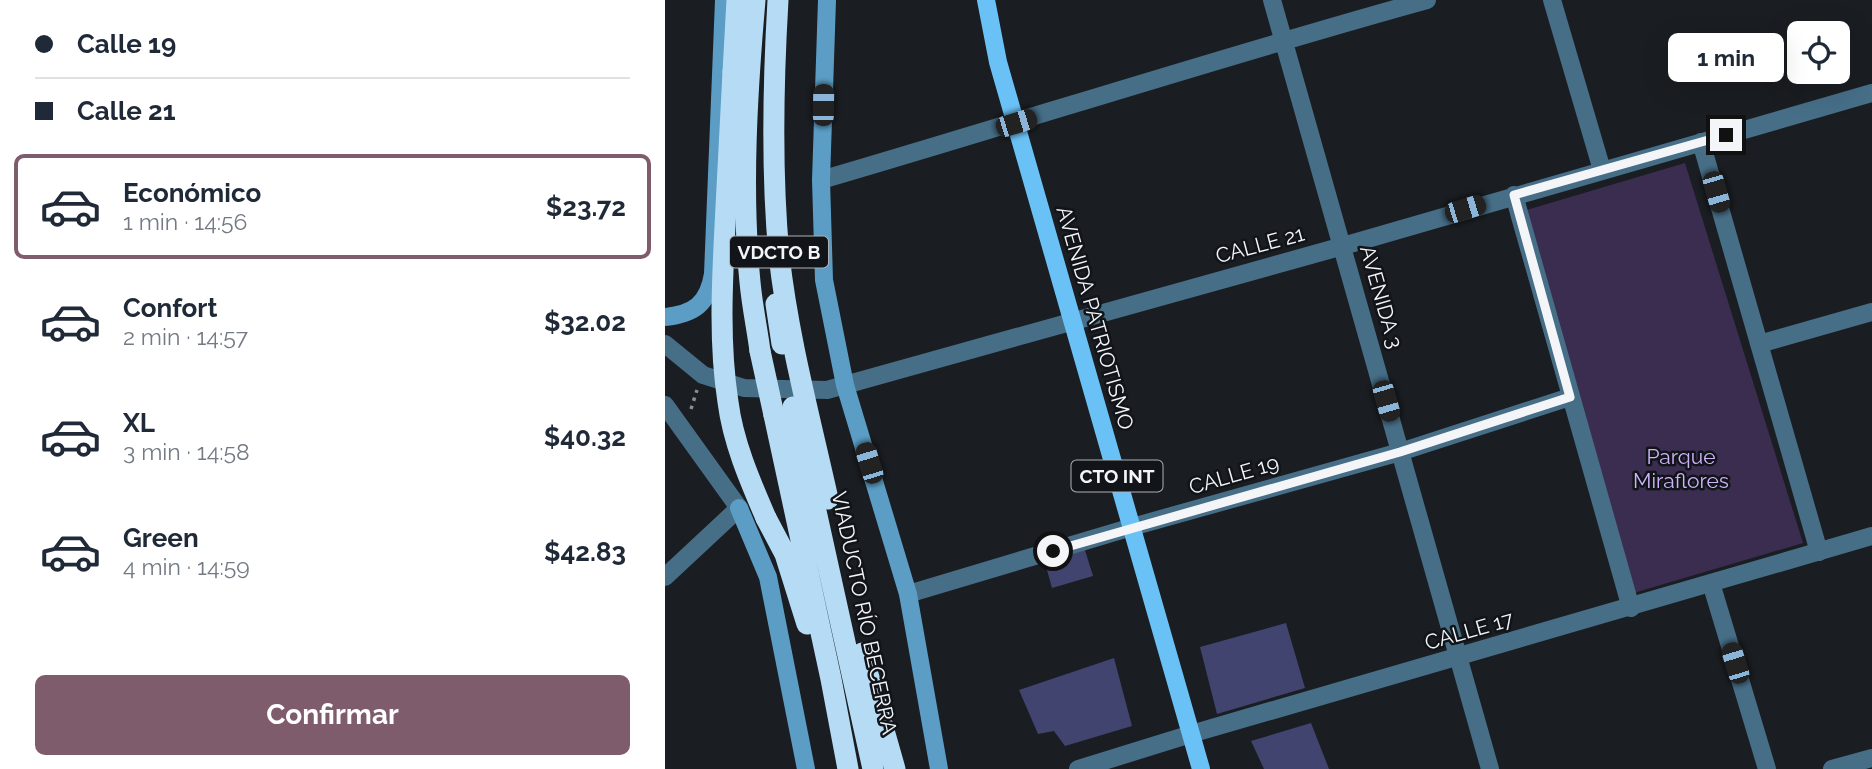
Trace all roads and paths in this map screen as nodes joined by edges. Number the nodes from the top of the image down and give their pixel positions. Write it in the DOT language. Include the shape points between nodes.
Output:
graph roads {
  1 [pos="724,0"];
  2 [pos="737,0"];
  3 [pos="755,0"];
  4 [pos="780,0"];
  5 [pos="827,0"];
  6 [pos="986,0"];
  7 [pos="1272,0"];
  8 [pos="1427,0"];
  9 [pos="1552,0"];
  10 [pos="1283,40"];
  11 [pos="1872,93"];
  12 [pos="1016,123"];
  13 [pos="1701,142"];
  14 [pos="1602,170"];
  15 [pos="821,180"];
  16 [pos="1514,195"];
  17 [pos="1343,246"];
  18 [pos="1872,312"];
  19 [pos="665,317"];
  20 [pos="1073,321"];
  21 [pos="665,344"];
  22 [pos="1759,344"];
  23 [pos="703,375"];
  24 [pos="845,385"];
  25 [pos="1570,397"];
  26 [pos="665,405"];
  27 [pos="784,411"];
  28 [pos="689,439"];
  29 [pos="1400,452"];
  30 [pos="739,508"];
  31 [pos="1132,527"];
  32 [pos="1872,536"];
  33 [pos="1819,552"];
  34 [pos="665,577"];
  35 [pos="1711,583"];
  36 [pos="908,594"];
  37 [pos="1631,608"];
  38 [pos="1459,657"];
  39 [pos="831,679"];
  40 [pos="1191,734"];
  41 [pos="1872,758"];
  42 [pos="806,769"];
  43 [pos="848,769"];
  44 [pos="873,769"];
  45 [pos="895,769"];
  46 [pos="939,769"];
  47 [pos="1079,769"];
  48 [pos="1201,769"];
  49 [pos="1490,769"];
  50 [pos="1767,769"];
  51 [pos="1832,769"];
  1 -- 19 [label="main road" via="712,282 702,303 683,315"];
  2 -- 39 [label="highway, VIADUCTO RÍO BECERRA / VDCTO B, bridge" via="722,298 728,404 752,486 785,554"];
  3 -- 27 [label="highway, VIADUCTO RÍO BECERRA / VDCTO B, bridge" via="747,123 750,282 760,351"];
  4 -- 27 [label="highway, VIADUCTO RÍO BECERRA / VDCTO B" via="768,149 772,275 782,344"];
  4 -- 45 [label="highway, VIADUCTO RÍO BECERRA / VDCTO B, bridge" via="774,151 785,298 847,593"];
  5 -- 15 [label="main road, VIADUCTO RÍO BECERRA"];
  6 -- 12 [label="main road, AVENIDA PATRIOTISMO / CTO INT"];
  7 -- 10 [label="street, AVENIDA 3"];
  8 -- 10 [label="street"];
  9 -- 14 [label="street"];
  10 -- 12 [label="street"];
  10 -- 17 [label="street, AVENIDA 3"];
  11 -- 13 [label="street, CALLE 21"];
  12 -- 15 [label="street"];
  12 -- 20 [label="main road, AVENIDA PATRIOTISMO / CTO INT"];
  13 -- 14 [label="street, CALLE 21"];
  13 -- 22 [label="street"];
  14 -- 16 [label="street, CALLE 21"];
  15 -- 24 [label="main road, VIADUCTO RÍO BECERRA" via="824,280"];
  16 -- 17 [label="street, CALLE 21"];
  16 -- 25 [label="street"];
  17 -- 20 [label="street, CALLE 21"];
  17 -- 29 [label="street, AVENIDA 3"];
  18 -- 22 [label="street"];
  20 -- 24 [label="street, CALLE 21"];
  20 -- 31 [label="main road, AVENIDA PATRIOTISMO / CTO INT"];
  21 -- 23 [label="street, CALLE 21"];
  22 -- 33 [label="street"];
  23 -- 24 [label="street, CALLE 21" via="744,388 827,390"];
  23 -- 28 [label="path" via="690,413"];
  24 -- 36 [label="main road, VIADUCTO RÍO BECERRA"];
  25 -- 29 [label="street, CALLE 19"];
  25 -- 37 [label="street"];
  26 -- 28 [label="street"];
  27 -- 39 [label="highway, VIADUCTO RÍO BECERRA / VDCTO B"];
  27 -- 44 [label="highway, VIADUCTO RÍO BECERRA / VDCTO B"];
  28 -- 30 [label="street"];
  29 -- 31 [label="street, CALLE 19"];
  29 -- 38 [label="street, AVENIDA 3"];
  30 -- 34 [label="street"];
  30 -- 42 [label="main road" via="768,577"];
  31 -- 36 [label="street, CALLE 19"];
  31 -- 40 [label="main road, AVENIDA PATRIOTISMO / CTO INT"];
  32 -- 33 [label="street, CALLE 17"];
  33 -- 35 [label="street, CALLE 17"];
  35 -- 37 [label="street, CALLE 17"];
  35 -- 50 [label="street"];
  36 -- 46 [label="main road, VIADUCTO RÍO BECERRA"];
  37 -- 38 [label="street, CALLE 17"];
  38 -- 40 [label="street, CALLE 17"];
  38 -- 49 [label="street, AVENIDA 3"];
  39 -- 43 [label="highway, VIADUCTO RÍO BECERRA / VDCTO B"];
  40 -- 47 [label="street, CALLE 17"];
  40 -- 48 [label="main road, AVENIDA PATRIOTISMO / CTO INT"];
  41 -- 51 [label="street"];
}
